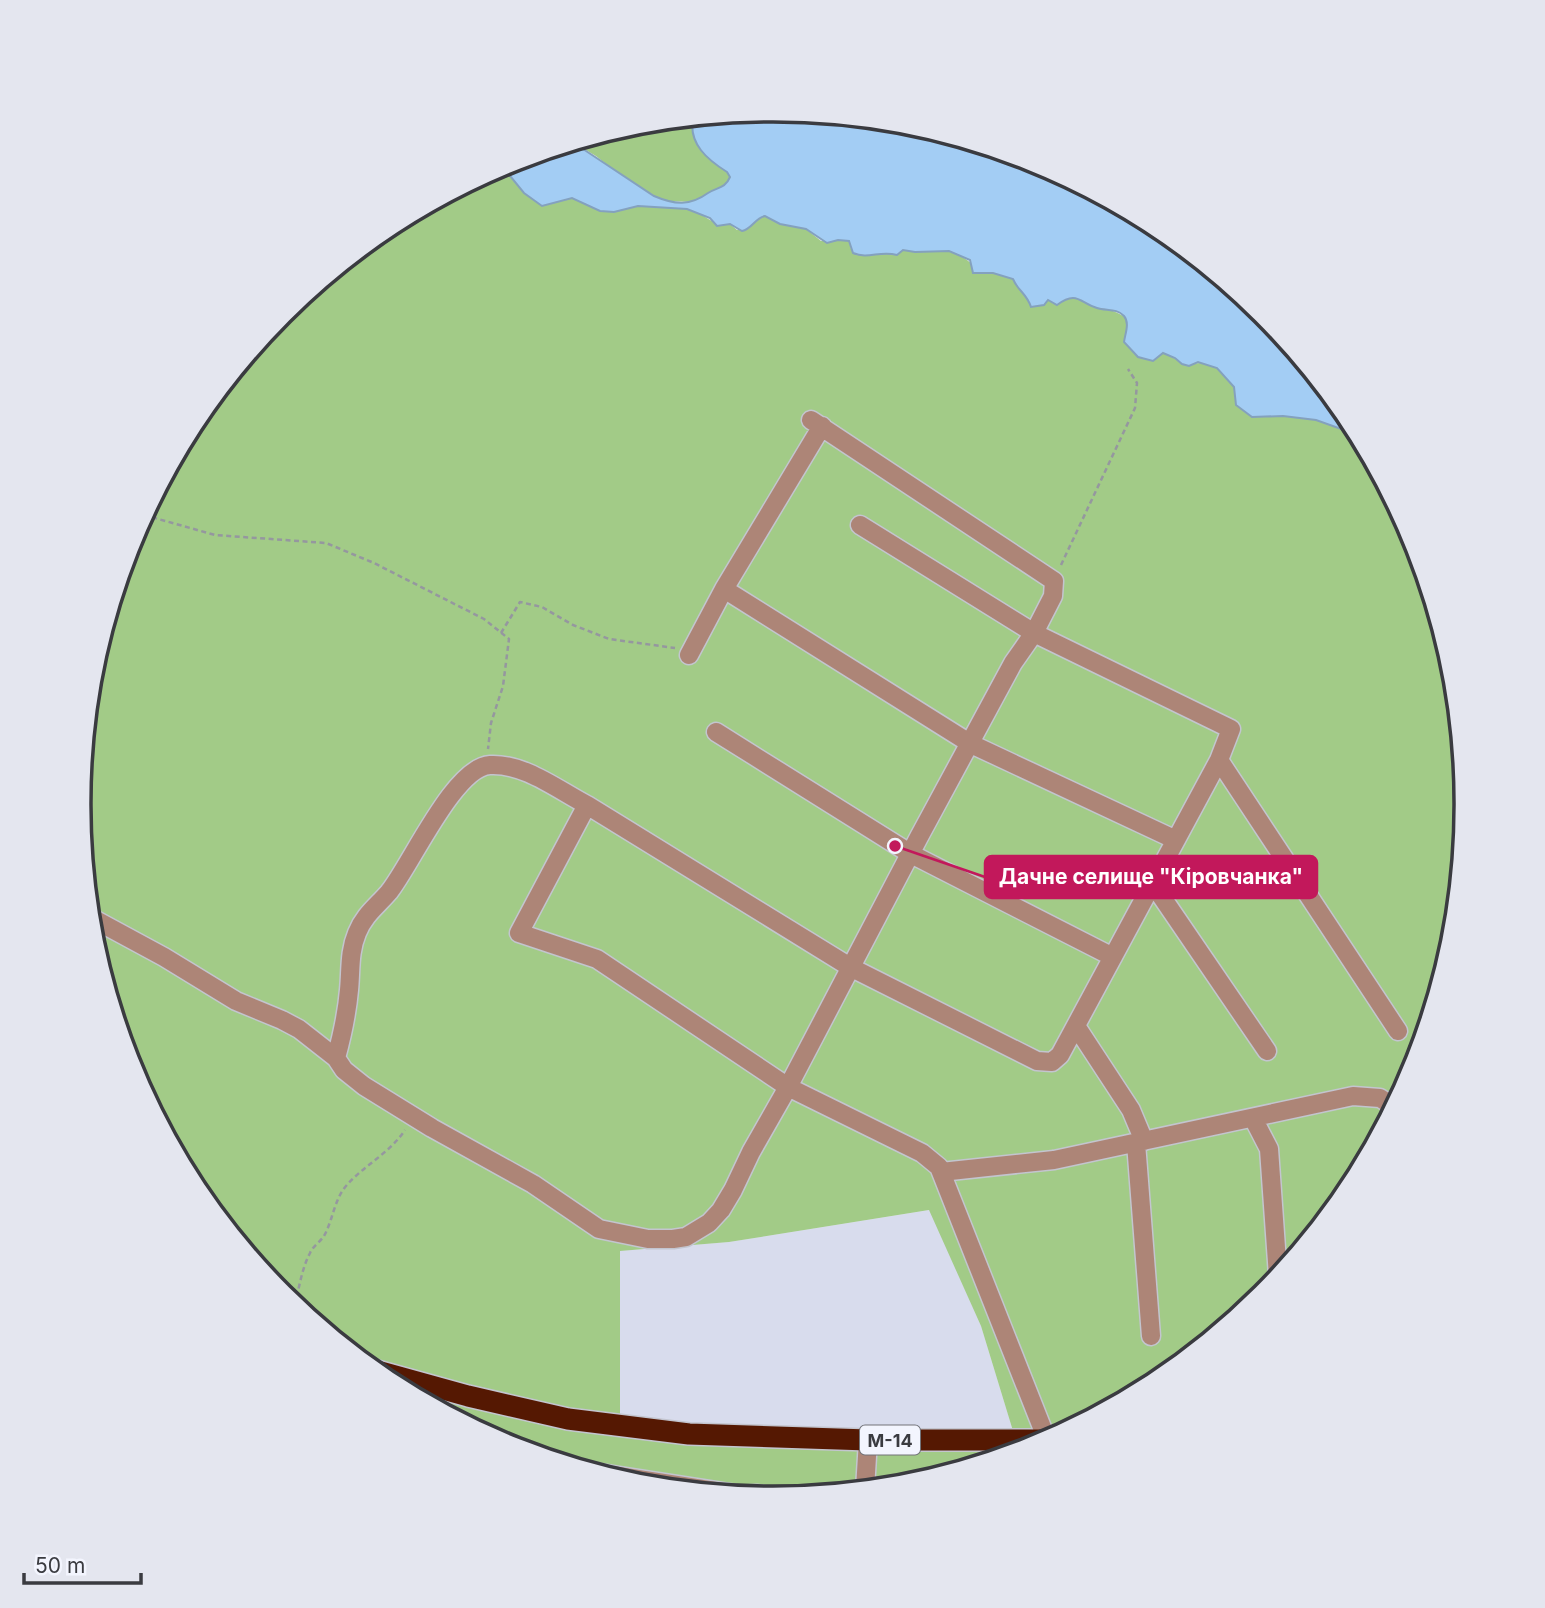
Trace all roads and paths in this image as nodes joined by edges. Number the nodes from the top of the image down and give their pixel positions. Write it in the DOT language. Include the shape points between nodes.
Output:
graph roads {
  1 [pos="1128,369"];
  2 [pos="154,518"];
  3 [pos="860,525"];
  4 [pos="1054,581"];
  5 [pos="724,589"];
  6 [pos="501,633"];
  7 [pos="1034,633"];
  8 [pos="690,653"];
  9 [pos="716,732"];
  10 [pos="971,744"];
  11 [pos="1219,760"];
  12 [pos="486,765"];
  13 [pos="587,804"];
  14 [pos="1176,840"];
  15 [pos="911,853"];
  16 [pos="1153,884"];
  17 [pos="102,923"];
  18 [pos="1113,957"];
  19 [pos="850,967"];
  20 [pos="1076,1026"];
  21 [pos="1398,1031"];
  22 [pos="1267,1051"];
  23 [pos="335,1058"];
  24 [pos="788,1087"];
  25 [pos="1386,1102"];
  26 [pos="411,1115"];
  27 [pos="1253,1118"];
  28 [pos="1140,1142"];
  29 [pos="941,1172"];
  30 [pos="1278,1261"];
  31 [pos="298,1292"];
  32 [pos="1151,1336"];
  33 [pos="408,1379"];
  34 [pos="1044,1429"];
  35 [pos="868,1440"];
  36 [pos="1017,1440"];
  37 [pos="870,1478"];
  1 -- 4 [label="path" via="1137,383 1135,408"];
  2 -- 6 [label="path" via="215,535 326,543 374,562 484,619"];
  3 -- 7 [label="lane"];
  4 -- 5 [label="lane" via="816,423"];
  4 -- 7 [label="lane" via="1053,596"];
  5 -- 8 [label="lane"];
  5 -- 10 [label="lane"];
  6 -- 8 [label="path" via="520,602 542,607 609,639"];
  6 -- 12 [label="path" via="509,639"];
  7 -- 10 [label="lane"];
  7 -- 11 [label="lane" via="1231,729"];
  9 -- 15 [label="lane"];
  10 -- 14 [label="lane"];
  10 -- 15 [label="lane"];
  11 -- 14 [label="lane"];
  11 -- 21 [label="lane"];
  12 -- 13 [label="lane" via="518,769"];
  12 -- 23 [label="lane" via="468,776 438,813 390,891 362,921 349,959 349,990"];
  13 -- 19 [label="lane"];
  13 -- 24 [label="lane" via="519,933 597,958"];
  14 -- 16 [label="lane"];
  15 -- 18 [label="lane"];
  15 -- 19 [label="lane"];
  16 -- 18 [label="lane"];
  16 -- 22 [label="lane"];
  17 -- 23 [label="lane" via="236,1001 299,1029"];
  18 -- 20 [label="lane"];
  19 -- 20 [label="lane" via="1037,1061 1052,1062 1060,1055"];
  19 -- 24 [label="lane"];
  20 -- 28 [label="lane" via="1131,1110"];
  23 -- 26 [label="lane" via="352,1077"];
  24 -- 26 [label="lane" via="720,1210 698,1231 673,1239 599,1229 533,1184"];
  24 -- 29 [label="lane" via="922,1153"];
  25 -- 27 [label="lane" via="1353,1096"];
  26 -- 31 [label="path" via="396,1143 344,1188 324,1236 310,1252"];
  27 -- 28 [label="lane"];
  27 -- 30 [label="lane" via="1269,1149"];
  28 -- 29 [label="lane" via="1054,1160"];
  28 -- 32 [label="lane"];
  29 -- 34 [label="lane"];
  33 -- 35 [label="highway, М-14" via="606,1425 733,1437"];
  35 -- 36 [label="highway, М-14"];
  35 -- 37 [label="lane"];
}
